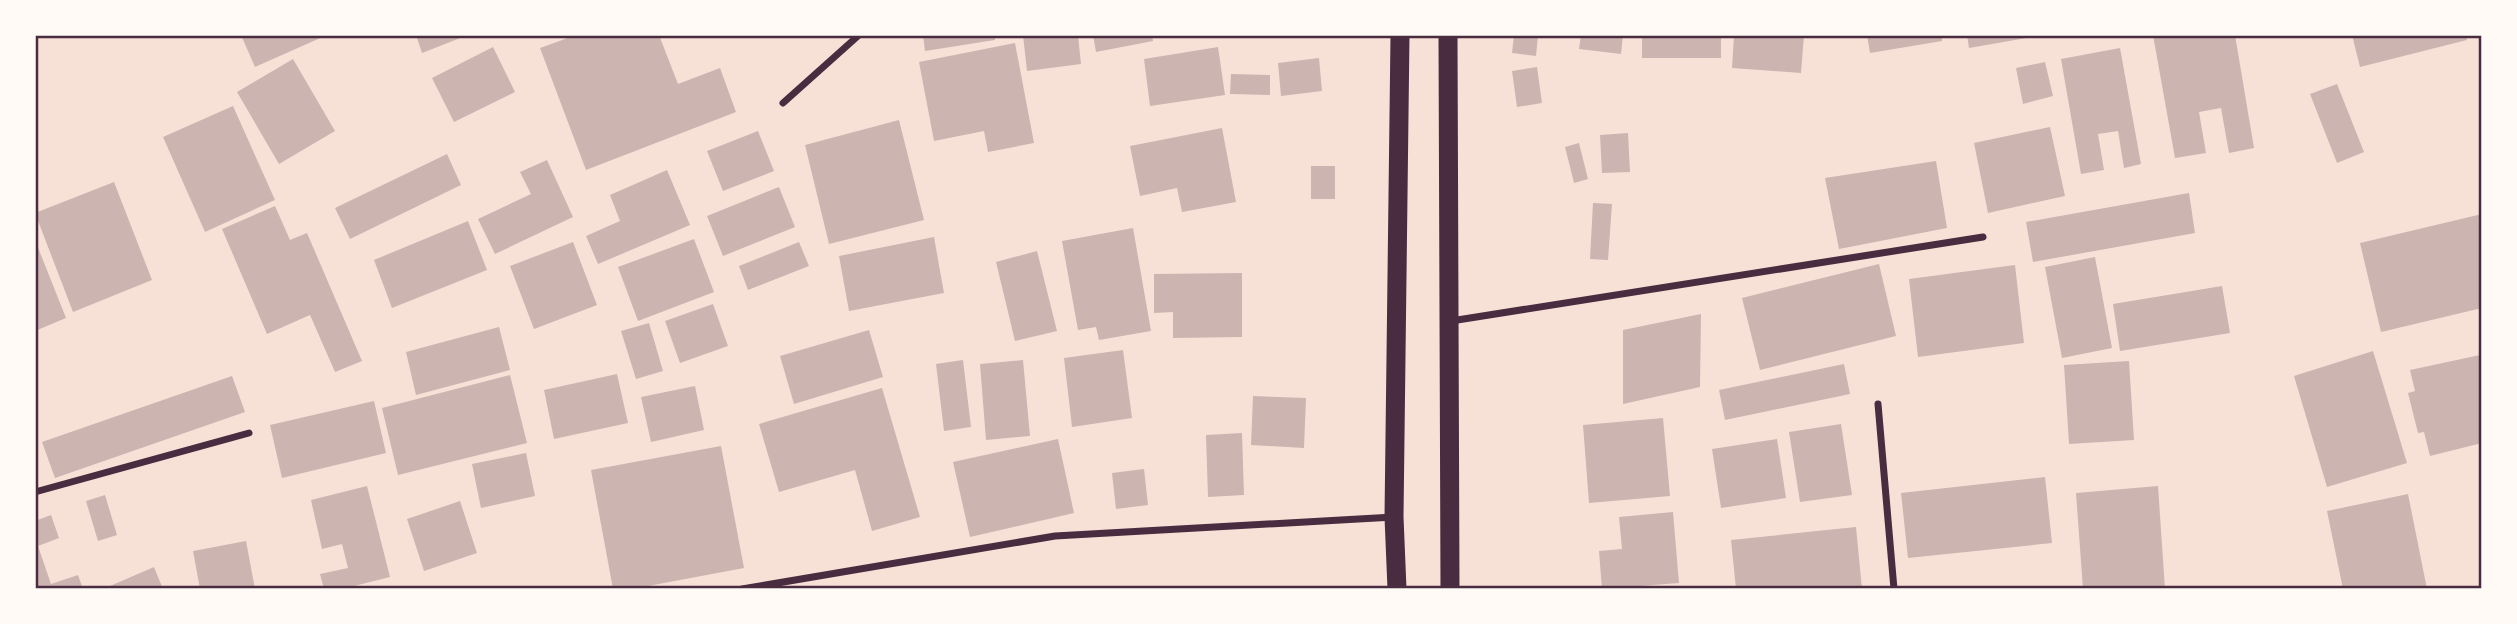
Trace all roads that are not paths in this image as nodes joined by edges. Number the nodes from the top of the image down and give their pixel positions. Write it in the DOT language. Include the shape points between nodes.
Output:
graph roads {
  1 [pos="859,35"];
  2 [pos="1400,35"];
  3 [pos="1448,35"];
  4 [pos="783,103"];
  5 [pos="1983,237"];
  6 [pos="1450,321"];
  7 [pos="1878,404"];
  8 [pos="248,433"];
  9 [pos="35,492"];
  10 [pos="1394,517"];
  11 [pos="742,589"];
  12 [pos="1397,589"];
  13 [pos="1450,589"];
  14 [pos="1894,589"];
  1 -- 4 [label="street"];
  2 -- 10 [label="highway"];
  3 -- 6 [label="highway"];
  5 -- 6 [label="street"];
  6 -- 13 [label="highway"];
  7 -- 14 [label="street"];
  8 -- 9 [label="street"];
  10 -- 11 [label="street" via="1055,536"];
  10 -- 12 [label="highway"];
}
